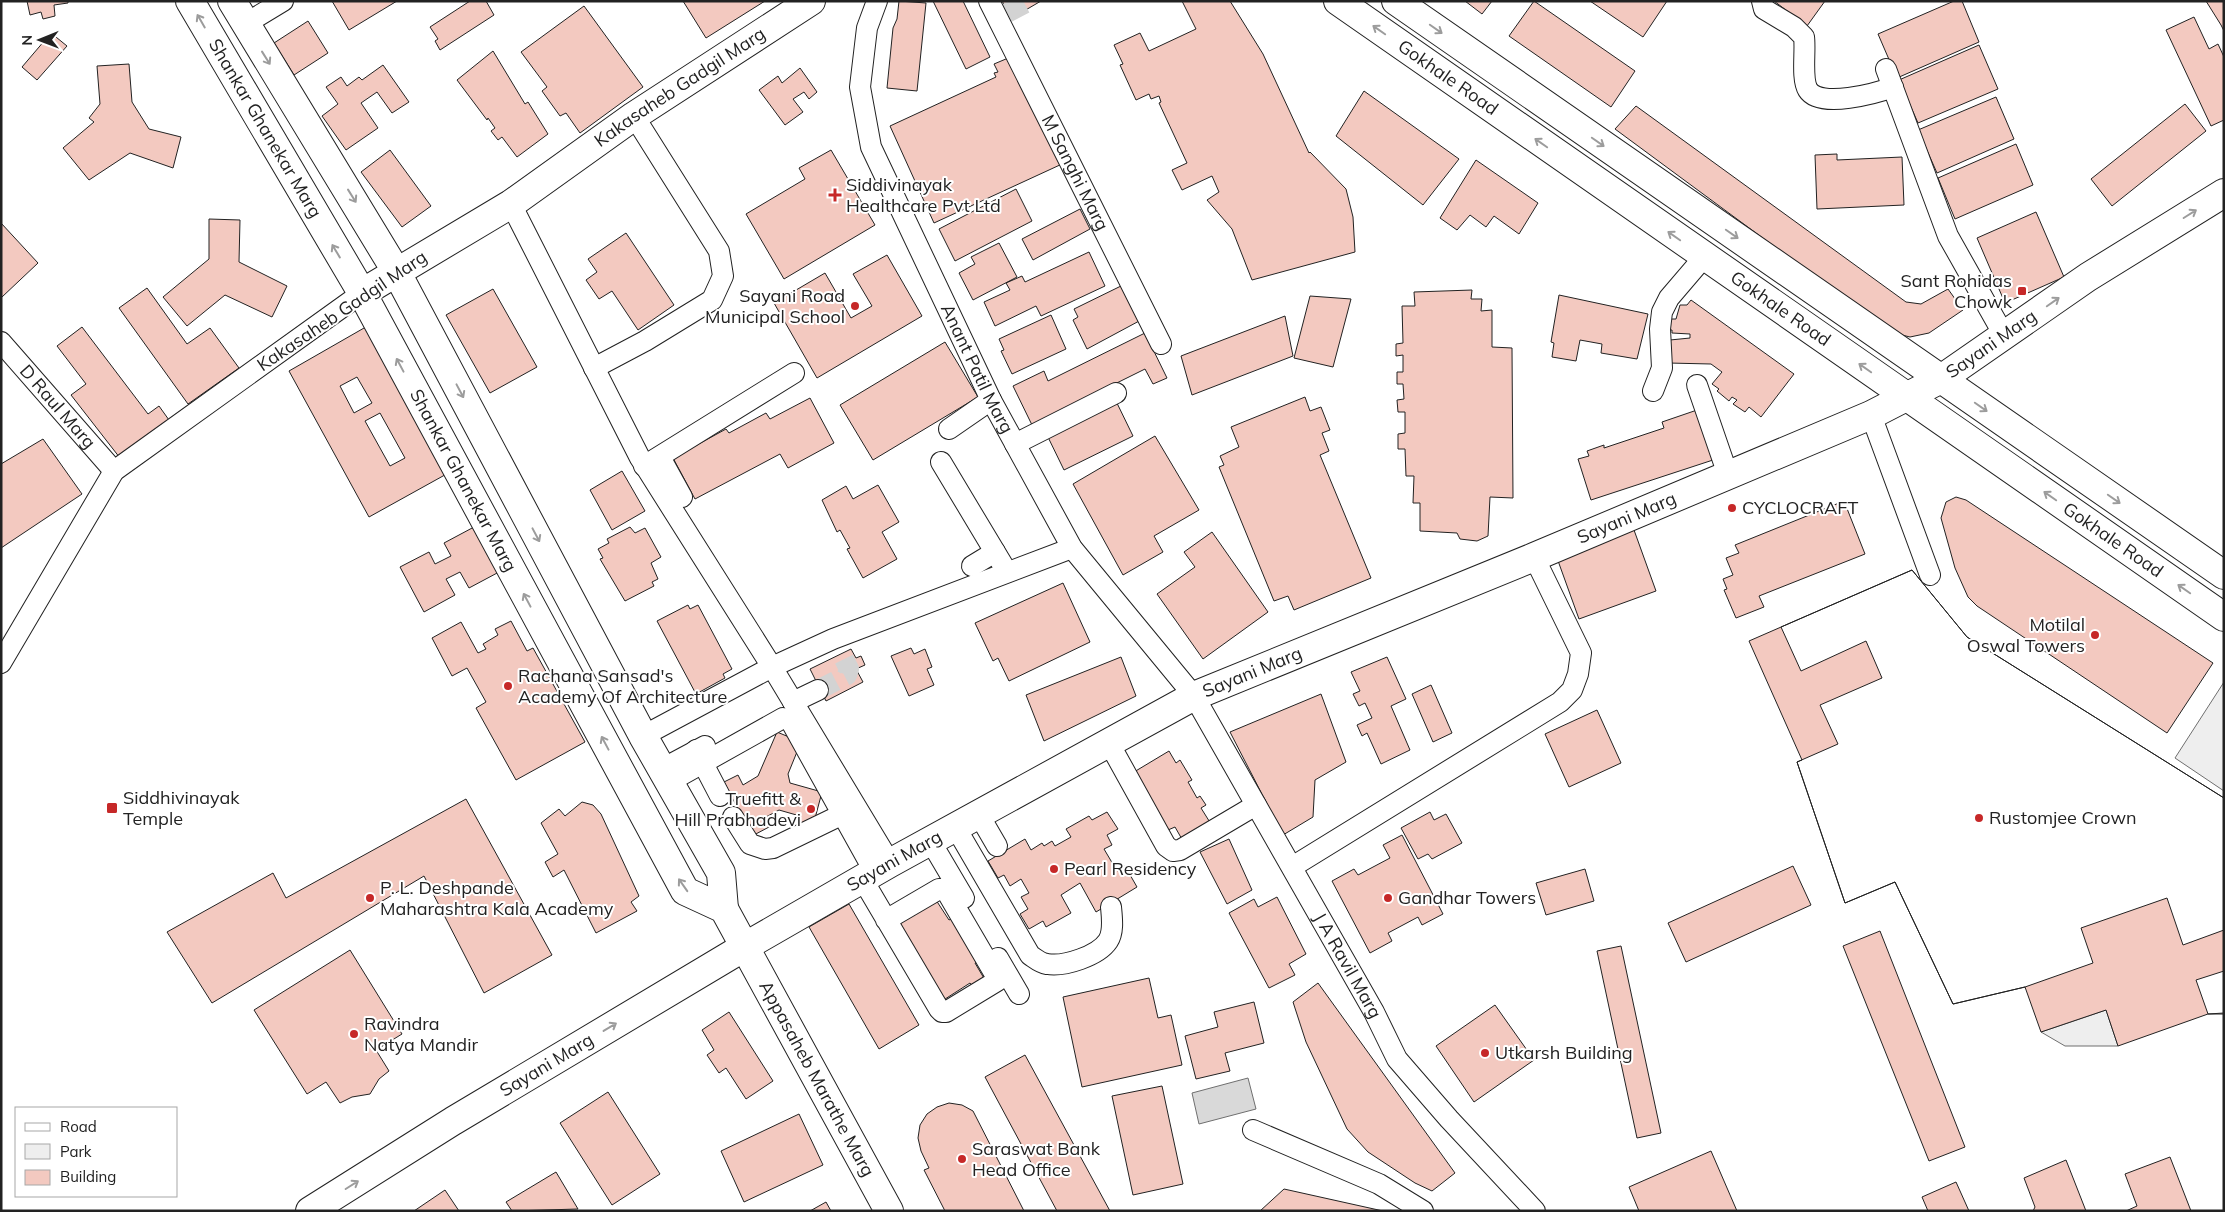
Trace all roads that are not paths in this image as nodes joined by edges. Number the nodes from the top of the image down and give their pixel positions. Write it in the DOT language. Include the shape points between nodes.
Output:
graph roads {
  1 [pos="190,1"];
  2 [pos="283,1"];
  3 [pos="811,1"];
  4 [pos="877,1"];
  5 [pos="1338,1"];
  6 [pos="1396,1"];
  7 [pos="1762,1"];
  8 [pos="998,11"];
  9 [pos="238,12"];
  10 [pos="634,116"];
  11 [pos="2224,193"];
  12 [pos="511,204"];
  13 [pos="1704,257"];
  14 [pos="396,271"];
  15 [pos="362,293"];
  16 [pos="2005,337"];
  17 [pos="1,342"];
  18 [pos="1161,344"];
  19 [pos="594,368"];
  20 [pos="794,372"];
  21 [pos="1941,379"];
  22 [pos="1697,385"];
  23 [pos="1653,391"];
  24 [pos="1116,393"];
  25 [pos="1905,396"];
  26 [pos="991,400"];
  27 [pos="1871,415"];
  28 [pos="949,429"];
  29 [pos="1015,444"];
  30 [pos="652,462"];
  31 [pos="941,462"];
  32 [pos="114,470"];
  33 [pos="1728,475"];
  34 [pos="1072,548"];
  35 [pos="995,552"];
  36 [pos="1534,557"];
  37 [pos="972,566"];
  38 [pos="1007,572"];
  39 [pos="1930,575"];
  40 [pos="2224,575"];
  41 [pos="2224,617"];
  42 [pos="1,663"];
  43 [pos="772,667"];
  44 [pos="818,690"];
  45 [pos="1194,696"];
  46 [pos="793,702"];
  47 [pos="643,736"];
  48 [pos="1109,743"];
  49 [pos="701,754"];
  50 [pos="665,776"];
  51 [pos="720,796"];
  52 [pos="1256,805"];
  53 [pos="843,814"];
  54 [pos="979,815"];
  55 [pos="733,817"];
  56 [pos="956,828"];
  57 [pos="931,842"];
  58 [pos="997,846"];
  59 [pos="1292,868"];
  60 [pos="876,872"];
  61 [pos="1111,907"];
  62 [pos="724,909"];
  63 [pos="886,920"];
  64 [pos="746,946"];
  65 [pos="1018,994"];
  66 [pos="1253,1130"];
  67 [pos="310,1211"];
  68 [pos="889,1211"];
  69 [pos="1423,1211"];
  70 [pos="1535,1211"];
  15 -- 1 [label="main road, Shankar Ghanekar Marg, one-way"];
  2 -- 9 [label="street"];
  3 -- 10 [label="main road, Kakasaheb Gadgil Marg"];
  4 -- 26 [label="street, Anant Patil Marg" via="868,28 860,87 871,147"];
  13 -- 5 [label="main road, Gokhale Road, one-way"];
  6 -- 21 [label="main road, Gokhale Road, one-way"];
  7 -- 16 [label="street" via="1764,9 1804,36 1805,79 1808,90 1815,96 1835,100 1875,93 1890,78 1948,236"];
  8 -- 18 [label="street, M Sanghi Marg"];
  9 -- 14 [label="main road, one-way"];
  10 -- 12 [label="main road, Kakasaheb Gadgil Marg"];
  10 -- 19 [label="street" via="719,251 723,276 712,300"];
  16 -- 11 [label="main road, Sayani Marg, one-way" via="2088,278"];
  12 -- 14 [label="main road, Kakasaheb Gadgil Marg"];
  12 -- 19 [label="street"];
  13 -- 23 [label="street" via="1669,298 1662,312 1662,368"];
  25 -- 13 [label="main road, Gokhale Road, one-way"];
  14 -- 15 [label="main road, Kakasaheb Gadgil Marg"];
  14 -- 47 [label="main road, one-way"];
  15 -- 32 [label="street, Kakasaheb Gadgil Marg"];
  62 -- 15 [label="main road, Shankar Ghanekar Marg, one-way" via="685,891"];
  16 -- 21 [label="main road, Sayani Marg"];
  17 -- 32 [label="street, D Raul Marg"];
  19 -- 30 [label="street"];
  20 -- 30 [label="street"];
  21 -- 25 [label="main road, Sayani Marg"];
  21 -- 40 [label="main road, Gokhale Road, one-way"];
  22 -- 33 [label="street"];
  24 -- 29 [label="street"];
  25 -- 27 [label="main road, Sayani Marg"];
  41 -- 25 [label="main road, Gokhale Road, one-way"];
  26 -- 28 [label="street"];
  26 -- 29 [label="street, Anant Patil Marg"];
  27 -- 33 [label="main road, Sayani Marg"];
  27 -- 39 [label="street"];
  29 -- 34 [label="street, Anant Patil Marg"];
  30 -- 43 [label="street" via="678,499"];
  31 -- 35 [label="street"];
  32 -- 42 [label="street, Kakasaheb Gadgil Marg"];
  33 -- 36 [label="main road, Sayani Marg"];
  34 -- 38 [label="street"];
  34 -- 45 [label="street, Anant Patil Marg"];
  35 -- 37 [label="street"];
  35 -- 38 [label="street"];
  36 -- 45 [label="main road, Sayani Marg"];
  36 -- 59 [label="street" via="1582,653 1572,690 1560,702"];
  38 -- 43 [label="street" via="836,645"];
  43 -- 46 [label="street"];
  43 -- 47 [label="street"];
  44 -- 46 [label="street"];
  45 -- 48 [label="main road, Sayani Marg"];
  45 -- 52 [label="street, J A Ravil Marg"];
  46 -- 60 [label="street"];
  47 -- 50 [label="main road"];
  48 -- 52 [label="street" via="1166,846 1173,851 1180,850"];
  48 -- 54 [label="main road, Sayani Marg"];
  49 -- 50 [label="street"];
  49 -- 51 [label="street"];
  49 -- 53 [label="street" via="783,718 790,720"];
  50 -- 62 [label="main road" via="721,874"];
  52 -- 59 [label="street, J A Ravil Marg"];
  53 -- 55 [label="street" via="765,849 750,844"];
  53 -- 60 [label="street"];
  54 -- 56 [label="main road, Sayani Marg"];
  54 -- 58 [label="street"];
  56 -- 57 [label="main road, Sayani Marg"];
  56 -- 61 [label="street" via="1030,955 1038,962 1061,964 1096,952 1108,941 1112,925"];
  57 -- 60 [label="main road, Sayani Marg"];
  57 -- 65 [label="street"];
  59 -- 70 [label="street, J A Ravil Marg" via="1397,1059"];
  60 -- 63 [label="street"];
  60 -- 64 [label="main road, Sayani Marg"];
  62 -- 64 [label="main road"];
  63 -- 63 [label="street" via="942,1012 997,982 945,889 939,889"];
  67 -- 64 [label="main road, Sayani Marg, one-way" via="453,1121"];
  64 -- 68 [label="main road, Appasaheb Marathe Marg"];
  66 -- 69 [label="street" via="1379,1184"];
}
